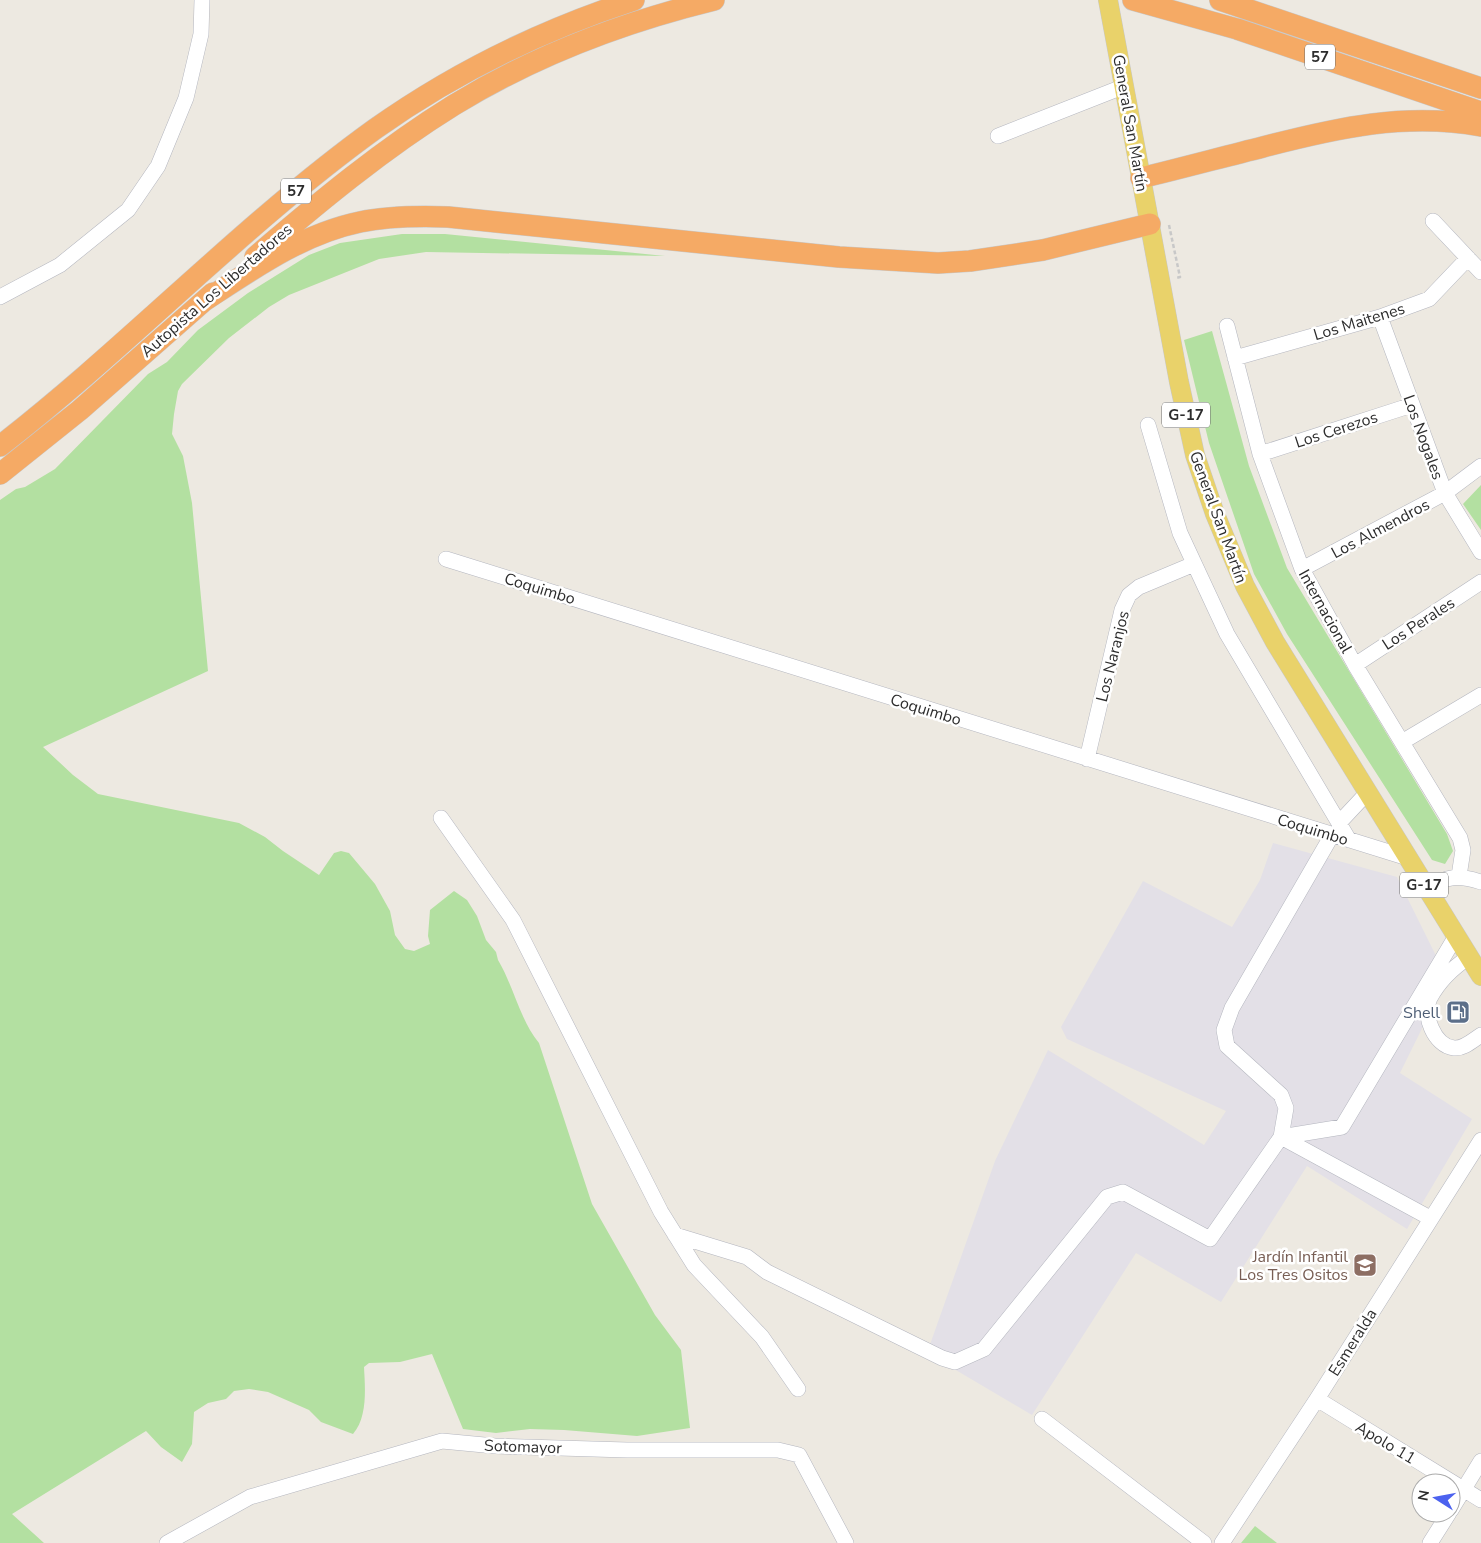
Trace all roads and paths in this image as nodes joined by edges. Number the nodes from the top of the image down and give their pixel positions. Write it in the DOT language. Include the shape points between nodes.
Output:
graph roads {
  1 [pos="202,0"];
  2 [pos="634,0"];
  3 [pos="714,0"];
  4 [pos="1108,0"];
  5 [pos="1134,0"];
  6 [pos="1220,0"];
  7 [pos="1125,86"];
  8 [pos="1481,88"];
  9 [pos="1481,112"];
  10 [pos="1481,126"];
  11 [pos="998,136"];
  12 [pos="1142,178"];
  13 [pos="1433,221"];
  14 [pos="1150,224"];
  15 [pos="1468,258"];
  16 [pos="1481,272"];
  17 [pos="0,296"];
  18 [pos="204,301"];
  19 [pos="1380,317"];
  20 [pos="1227,326"];
  21 [pos="1235,358"];
  22 [pos="1412,404"];
  23 [pos="1148,425"];
  24 [pos="0,446"];
  25 [pos="1260,454"];
  26 [pos="1481,466"];
  27 [pos="0,474"];
  28 [pos="1445,493"];
  29 [pos="1481,552"];
  30 [pos="446,559"];
  31 [pos="1194,564"];
  32 [pos="1302,569"];
  33 [pos="1481,582"];
  34 [pos="1355,665"];
  35 [pos="1481,695"];
  36 [pos="1402,742"];
  37 [pos="1087,759"];
  38 [pos="1367,793"];
  39 [pos="441,818"];
  40 [pos="1335,829"];
  41 [pos="1408,858"];
  42 [pos="1459,876"];
  43 [pos="1481,882"];
  44 [pos="1427,890"];
  45 [pos="1456,936"];
  46 [pos="1469,957"];
  47 [pos="1481,976"];
  48 [pos="1481,1035"];
  49 [pos="1281,1137"];
  50 [pos="1481,1140"];
  51 [pos="1430,1218"];
  52 [pos="675,1235"];
  53 [pos="798,1389"];
  54 [pos="1317,1399"];
  55 [pos="1042,1419"];
  56 [pos="1481,1461"];
  57 [pos="1464,1489"];
  58 [pos="1461,1494"];
  59 [pos="1481,1500"];
  60 [pos="1443,1523"];
  61 [pos="167,1543"];
  62 [pos="846,1543"];
  63 [pos="1204,1543"];
  64 [pos="1222,1543"];
  65 [pos="1430,1543"];
  1 -- 17 [label="street" via="201,34 186,98 158,166 128,210 60,265"];
  2 -- 24 [label="highway, Autopista Los Libertadores / 57" via="587,16 508,51 442,86 376,129 282,202 89,373"];
  3 -- 18 [label="highway, Autopista Los Libertadores / 57" via="641,20 577,45 456,104 346,180"];
  4 -- 7 [label="main road, General San Martín / G-17"];
  5 -- 9 [label="highway, 57" via="1237,29"];
  6 -- 8 [label="highway, 57"];
  7 -- 11 [label="street"];
  7 -- 12 [label="main road, General San Martín / G-17"];
  10 -- 12 [label="highway" via="1412,119 1355,125"];
  12 -- 14 [label="main road, General San Martín / G-17"];
  13 -- 15 [label="street"];
  14 -- 18 [label="highway" via="1043,250 938,263 839,258 448,217 386,218 332,230 306,240 277,254"];
  14 -- 38 [label="main road, General San Martín / G-17" via="1195,455 1215,514 1245,586 1275,642"];
  15 -- 16 [label="street"];
  15 -- 19 [label="street, Los Maitenes" via="1429,298"];
  18 -- 27 [label="highway, Autopista Los Libertadores / 57" via="80,410"];
  19 -- 21 [label="street, Los Maitenes"];
  19 -- 22 [label="street, Los Nogales"];
  20 -- 21 [label="street, Internacional"];
  21 -- 25 [label="street, Internacional"];
  22 -- 25 [label="street, Los Cerezos"];
  22 -- 28 [label="street, Los Nogales"];
  23 -- 31 [label="street" via="1180,533"];
  25 -- 32 [label="street, Internacional"];
  26 -- 28 [label="street, Los Almendros"];
  28 -- 29 [label="street, Los Nogales"];
  28 -- 32 [label="street, Los Almendros"];
  30 -- 37 [label="street, Coquimbo"];
  31 -- 37 [label="street, Los Naranjos" via="1129,595 1122,610"];
  31 -- 40 [label="street" via="1227,634"];
  32 -- 34 [label="street, Internacional"];
  33 -- 34 [label="street, Los Perales"];
  34 -- 36 [label="street, Internacional"];
  35 -- 36 [label="street"];
  36 -- 42 [label="street, Internacional" via="1460,838 1463,850"];
  37 -- 40 [label="street, Coquimbo"];
  38 -- 40 [label="street, Coquimbo"];
  38 -- 41 [label="main road, General San Martín / G-17"];
  39 -- 52 [label="street" via="513,920"];
  40 -- 41 [label="street, Coquimbo" via="1349,840"];
  40 -- 49 [label="street" via="1232,1008 1224,1030 1227,1046 1281,1095 1286,1108"];
  41 -- 44 [label="main road, General San Martín / G-17"];
  42 -- 43 [label="street"];
  42 -- 44 [label="street" via="1444,878"];
  44 -- 45 [label="main road, General San Martín / G-17"];
  45 -- 46 [label="main road, General San Martín / G-17"];
  45 -- 49 [label="street" via="1342,1127"];
  46 -- 47 [label="main road, General San Martín / G-17"];
  46 -- 48 [label="street" via="1452,969 1430,999 1427,1013 1441,1042 1453,1048 1464,1046"];
  49 -- 51 [label="street"];
  49 -- 52 [label="street" via="1210,1239 1123,1192 1107,1198 984,1349 955,1362 767,1272 747,1257"];
  50 -- 51 [label="street, Esmeralda"];
  51 -- 54 [label="street, Esmeralda"];
  52 -- 53 [label="street" via="694,1265 762,1337"];
  54 -- 57 [label="street, Apolo 11"];
  54 -- 64 [label="street, Esmeralda"];
  55 -- 63 [label="street"];
  56 -- 57 [label="street"];
  57 -- 58 [label="street"];
  57 -- 59 [label="street, Apolo 11"];
  60 -- 65 [label="street"];
  61 -- 62 [label="street, Sotomayor" via="250,1498 442,1441 627,1450 778,1450 799,1455"];
}
